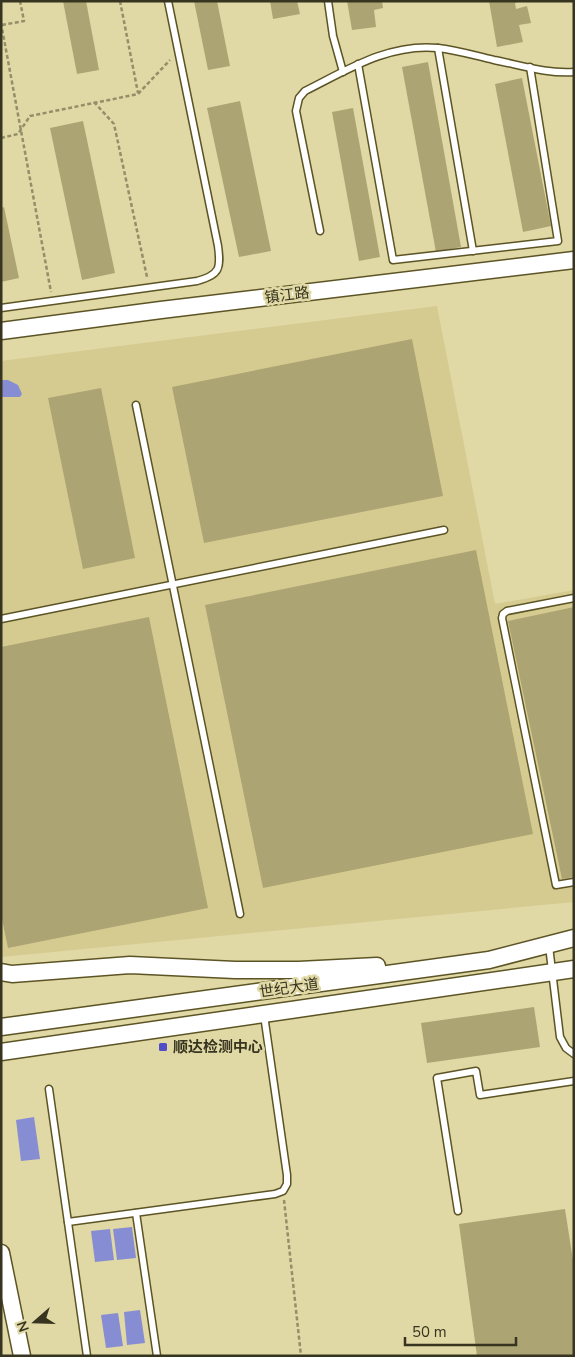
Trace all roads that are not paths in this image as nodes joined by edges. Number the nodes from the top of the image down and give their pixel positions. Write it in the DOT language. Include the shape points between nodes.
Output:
graph roads {
  1 [pos="168,1"];
  2 [pos="328,1"];
  3 [pos="438,48"];
  4 [pos="358,64"];
  5 [pos="530,67"];
  6 [pos="343,72"];
  7 [pos="574,72"];
  8 [pos="320,231"];
  9 [pos="473,251"];
  10 [pos="574,260"];
  11 [pos="1,308"];
  12 [pos="1,331"];
  13 [pos="136,406"];
  14 [pos="444,530"];
  15 [pos="172,584"];
  16 [pos="574,598"];
  17 [pos="1,619"];
  18 [pos="574,882"];
  19 [pos="240,914"];
  20 [pos="573,941"];
  21 [pos="549,945"];
  22 [pos="489,960"];
  23 [pos="574,969"];
  24 [pos="1,972"];
  25 [pos="553,972"];
  26 [pos="264,1015"];
  27 [pos="1,1027"];
  28 [pos="1,1052"];
  29 [pos="574,1054"];
  30 [pos="574,1081"];
  31 [pos="49,1089"];
  32 [pos="458,1211"];
  33 [pos="136,1213"];
  34 [pos="68,1222"];
  35 [pos="1,1253"];
  36 [pos="22,1356"];
  37 [pos="87,1356"];
  38 [pos="157,1356"];
  1 -- 11 [label="lane" via="218,246 218,269 210,278"];
  2 -- 6 [label="lane"];
  3 -- 4 [label="lane" via="395,51"];
  3 -- 5 [label="lane"];
  3 -- 9 [label="lane"];
  4 -- 6 [label="lane"];
  4 -- 9 [label="lane" via="393,260"];
  5 -- 7 [label="lane"];
  5 -- 9 [label="lane" via="558,241"];
  6 -- 8 [label="lane" via="304,91 298,98 296,111"];
  10 -- 12 [label="street, 镇江路"];
  13 -- 15 [label="lane"];
  14 -- 15 [label="lane"];
  15 -- 17 [label="lane"];
  15 -- 19 [label="lane"];
  16 -- 18 [label="lane" via="506,611 502,618 556,885"];
  20 -- 21 [label="street, 世纪大道"];
  21 -- 22 [label="street, 世纪大道"];
  21 -- 25 [label="lane"];
  22 -- 24 [label="street" via="299,970 130,965 12,974"];
  22 -- 27 [label="street, 世纪大道"];
  23 -- 25 [label="street, 世纪大道"];
  25 -- 26 [label="street, 世纪大道"];
  25 -- 29 [label="lane" via="560,1036 566,1048"];
  26 -- 28 [label="street, 世纪大道"];
  26 -- 33 [label="lane" via="287,1175 283,1191"];
  30 -- 32 [label="lane" via="480,1095 476,1071 437,1078"];
  31 -- 34 [label="lane"];
  33 -- 34 [label="lane"];
  33 -- 38 [label="lane"];
  34 -- 37 [label="lane"];
  35 -- 36 [label="street"];
}
